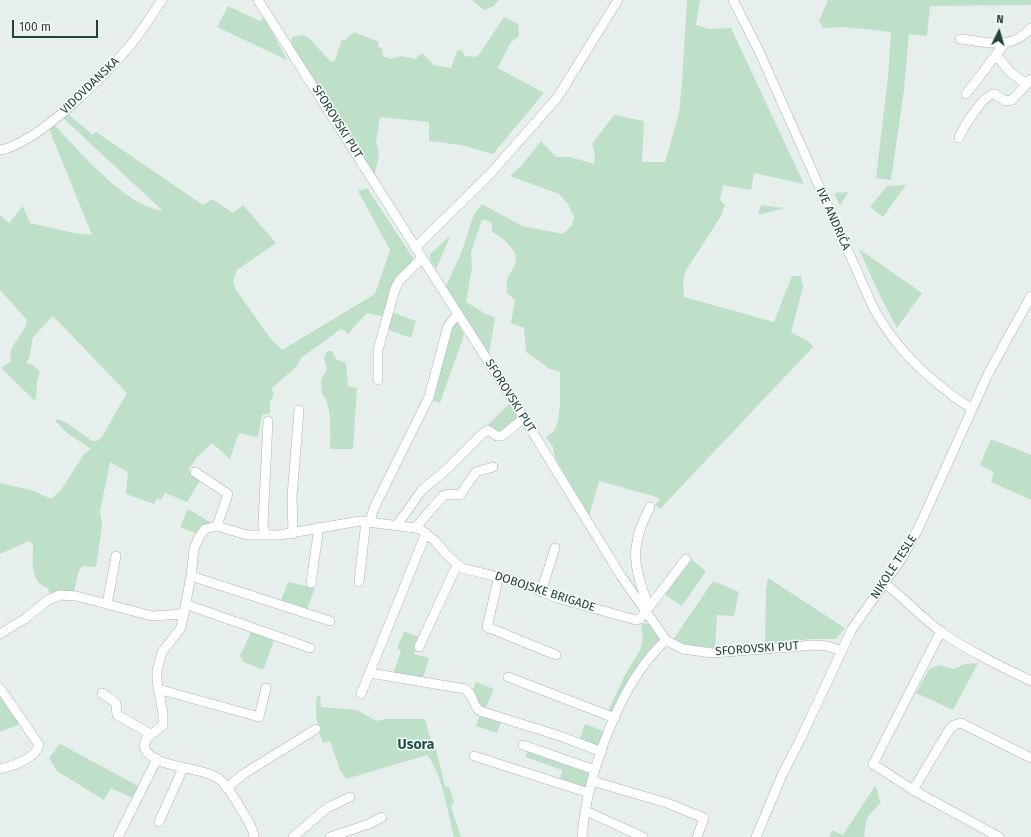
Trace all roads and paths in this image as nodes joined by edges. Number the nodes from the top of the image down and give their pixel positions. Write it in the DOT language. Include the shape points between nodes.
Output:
graph roads {
  1 [pos="162,0"];
  2 [pos="258,0"];
  3 [pos="618,0"];
  4 [pos="733,0"];
  5 [pos="1031,28"];
  6 [pos="960,39"];
  7 [pos="1005,43"];
  8 [pos="996,55"];
  9 [pos="1029,81"];
  10 [pos="966,94"];
  11 [pos="958,138"];
  12 [pos="0,150"];
  13 [pos="415,248"];
  14 [pos="422,258"];
  15 [pos="1031,296"];
  16 [pos="457,314"];
  17 [pos="378,380"];
  18 [pos="972,409"];
  19 [pos="299,410"];
  20 [pos="524,418"];
  21 [pos="268,421"];
  22 [pos="493,467"];
  23 [pos="195,472"];
  24 [pos="650,507"];
  25 [pos="368,521"];
  26 [pos="397,525"];
  27 [pos="217,526"];
  28 [pos="319,527"];
  29 [pos="415,528"];
  30 [pos="426,533"];
  31 [pos="293,534"];
  32 [pos="265,535"];
  33 [pos="555,548"];
  34 [pos="116,556"];
  35 [pos="686,559"];
  36 [pos="457,565"];
  37 [pos="191,576"];
  38 [pos="499,576"];
  39 [pos="359,582"];
  40 [pos="311,583"];
  41 [pos="884,583"];
  42 [pos="541,592"];
  43 [pos="107,604"];
  44 [pos="186,604"];
  45 [pos="647,609"];
  46 [pos="184,614"];
  47 [pos="330,621"];
  48 [pos="942,632"];
  49 [pos="0,634"];
  50 [pos="666,640"];
  51 [pos="419,647"];
  52 [pos="310,648"];
  53 [pos="842,651"];
  54 [pos="556,655"];
  55 [pos="370,673"];
  56 [pos="508,677"];
  57 [pos="1031,681"];
  58 [pos="0,688"];
  59 [pos="266,688"];
  60 [pos="158,689"];
  61 [pos="102,693"];
  62 [pos="361,694"];
  63 [pos="615,718"];
  64 [pos="316,729"];
  65 [pos="151,734"];
  66 [pos="523,745"];
  67 [pos="602,752"];
  68 [pos="474,756"];
  69 [pos="1031,758"];
  70 [pos="157,759"];
  71 [pos="183,768"];
  72 [pos="0,769"];
  73 [pos="595,770"];
  74 [pos="592,781"];
  75 [pos="227,788"];
  76 [pos="913,790"];
  77 [pos="589,793"];
  78 [pos="350,797"];
  79 [pos="586,811"];
  80 [pos="382,817"];
  81 [pos="159,822"];
  82 [pos="347,835"];
  83 [pos="581,836"];
  84 [pos="118,837"];
  85 [pos="254,837"];
  86 [pos="293,837"];
  87 [pos="330,837"];
  88 [pos="642,837"];
  89 [pos="697,837"];
  90 [pos="756,837"];
  91 [pos="999,837"];
  1 -- 12 [label="street, VIDOVDANSKA" via="129,46 97,80 26,141"];
  2 -- 13 [label="street, SFOROVSKI PUT"];
  3 -- 13 [label="street" via="557,98 490,174"];
  4 -- 18 [label="street, IVE ANDRIĆA" via="758,49 886,331 934,381"];
  5 -- 7 [label="street" via="1020,38"];
  6 -- 7 [label="street"];
  7 -- 8 [label="street"];
  8 -- 9 [label="street" via="1011,73"];
  8 -- 10 [label="street"];
  9 -- 11 [label="street" via="1012,100 1005,101 995,94 987,96"];
  13 -- 14 [label="street, SFOROVSKI PUT"];
  14 -- 16 [label="street, SFOROVSKI PUT"];
  14 -- 17 [label="street" via="399,280 395,289 378,350"];
  15 -- 18 [label="street, NIKOLE TESLE"];
  16 -- 20 [label="street, SFOROVSKI PUT"];
  16 -- 25 [label="street" via="448,326 430,397"];
  18 -- 41 [label="street, NIKOLE TESLE" via="919,527"];
  19 -- 31 [label="street" via="292,496"];
  20 -- 26 [label="street" via="502,436 488,430 483,433 422,490"];
  20 -- 45 [label="street, SFOROVSKI PUT"];
  21 -- 32 [label="street" via="263,523"];
  22 -- 29 [label="street" via="476,472 460,494 443,496"];
  23 -- 27 [label="street" via="228,494"];
  24 -- 45 [label="street" via="639,531 636,550 638,577"];
  25 -- 26 [label="street, DOBOJSKE BRIGADE"];
  25 -- 28 [label="street, DOBOJSKE BRIGADE"];
  25 -- 39 [label="street"];
  26 -- 29 [label="street, DOBOJSKE BRIGADE"];
  27 -- 32 [label="street, DOBOJSKE BRIGADE" via="242,534"];
  27 -- 37 [label="street" via="205,529 199,536 193,553"];
  28 -- 31 [label="street, DOBOJSKE BRIGADE"];
  28 -- 40 [label="street"];
  29 -- 30 [label="street, DOBOJSKE BRIGADE"];
  30 -- 36 [label="street, DOBOJSKE BRIGADE"];
  30 -- 55 [label="street"];
  31 -- 32 [label="street, DOBOJSKE BRIGADE"];
  33 -- 42 [label="street"];
  34 -- 43 [label="street"];
  35 -- 45 [label="street"];
  36 -- 38 [label="street, DOBOJSKE BRIGADE"];
  36 -- 51 [label="street"];
  37 -- 44 [label="street"];
  37 -- 47 [label="street"];
  38 -- 42 [label="street, DOBOJSKE BRIGADE"];
  38 -- 54 [label="street" via="487,627"];
  41 -- 48 [label="street"];
  41 -- 53 [label="street, NIKOLE TESLE" via="852,629"];
  42 -- 45 [label="street, DOBOJSKE BRIGADE" via="636,620 640,619"];
  43 -- 46 [label="street" via="152,616"];
  43 -- 49 [label="street" via="60,594"];
  44 -- 46 [label="street"];
  44 -- 52 [label="street"];
  45 -- 50 [label="street, SFOROVSKI PUT"];
  46 -- 60 [label="street" via="180,631 161,656 156,675"];
  48 -- 57 [label="street" via="980,656"];
  48 -- 76 [label="street" via="873,764"];
  50 -- 53 [label="street, SFOROVSKI PUT" via="683,649 712,653 815,645"];
  50 -- 63 [label="street" via="640,671 623,698"];
  53 -- 90 [label="street, NIKOLE TESLE" via="782,775"];
  55 -- 62 [label="street"];
  55 -- 67 [label="street" via="465,689 480,711"];
  56 -- 63 [label="street"];
  58 -- 72 [label="street" via="39,746 29,757"];
  59 -- 60 [label="street" via="259,717"];
  60 -- 65 [label="street" via="164,722 162,727"];
  61 -- 65 [label="street" via="116,703 117,715"];
  63 -- 67 [label="street"];
  64 -- 75 [label="street" via="242,775"];
  65 -- 70 [label="street" via="146,739 144,747 147,754"];
  66 -- 73 [label="street"];
  67 -- 73 [label="street"];
  68 -- 77 [label="street"];
  69 -- 76 [label="street" via="961,723 949,730"];
  70 -- 71 [label="street"];
  70 -- 84 [label="street"];
  71 -- 75 [label="street" via="212,775"];
  71 -- 81 [label="street"];
  73 -- 74 [label="street"];
  74 -- 77 [label="street"];
  74 -- 89 [label="street" via="667,803 704,818"];
  75 -- 85 [label="street" via="250,825"];
  76 -- 91 [label="street"];
  77 -- 79 [label="street"];
  78 -- 86 [label="street" via="327,808"];
  79 -- 83 [label="street"];
  79 -- 88 [label="street"];
  80 -- 82 [label="street"];
  82 -- 87 [label="street"];
}
